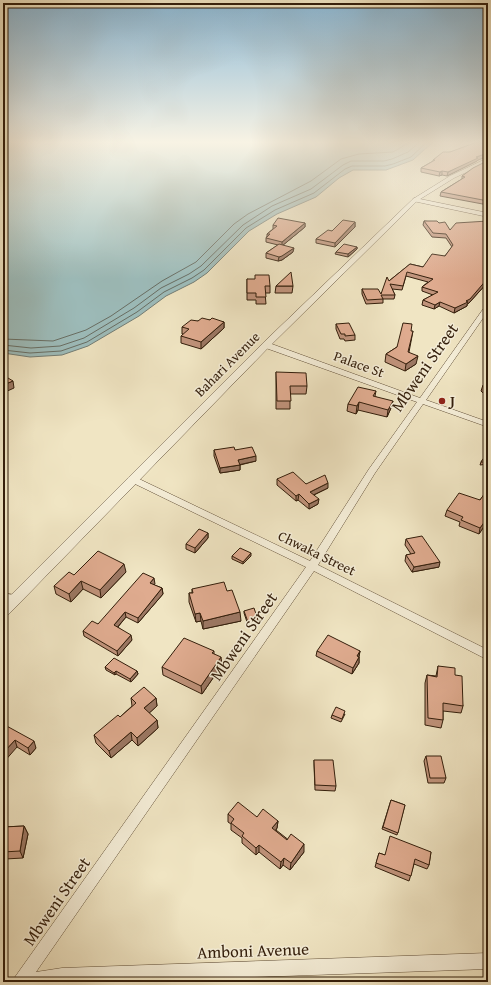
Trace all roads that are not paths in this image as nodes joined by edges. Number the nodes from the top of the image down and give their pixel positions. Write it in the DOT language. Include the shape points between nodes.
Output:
graph roads {
  1 [pos="436,187"];
  2 [pos="414,200"];
  3 [pos="488,215"];
  4 [pos="488,306"];
  5 [pos="266,345"];
  6 [pos="422,400"];
  7 [pos="488,425"];
  8 [pos="132,479"];
  9 [pos="312,566"];
  10 [pos="3,596"];
  11 [pos="16,598"];
  12 [pos="3,611"];
  13 [pos="488,655"];
  14 [pos="488,961"];
  15 [pos="20,982"];
  1 -- 2 [label="street, Bahari Avenue"];
  2 -- 3 [label="street"];
  2 -- 5 [label="street, Bahari Avenue"];
  4 -- 6 [label="street, Mbweni Street"];
  5 -- 6 [label="street, Palace St"];
  5 -- 8 [label="street, Bahari Avenue"];
  6 -- 7 [label="street, Palace St"];
  6 -- 9 [label="street, Mbweni Street" via="372,470"];
  8 -- 9 [label="street, Chwaka Street"];
  8 -- 11 [label="street, Bahari Avenue"];
  9 -- 13 [label="street, Chwaka Street"];
  9 -- 15 [label="street, Mbweni Street"];
  10 -- 11 [label="lane"];
  11 -- 12 [label="street, Bahari Avenue"];
  14 -- 15 [label="street, Amboni Avenue" via="62,976"];
}
